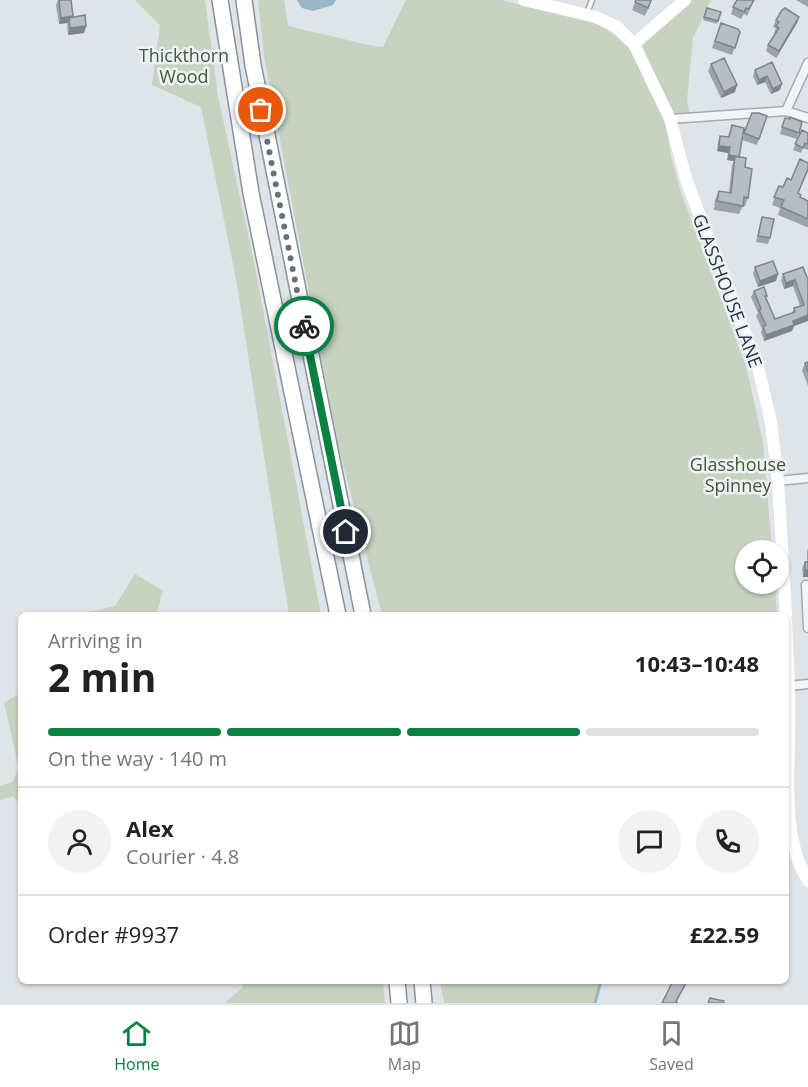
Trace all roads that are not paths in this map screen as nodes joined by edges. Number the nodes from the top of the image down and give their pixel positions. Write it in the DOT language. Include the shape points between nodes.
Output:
graph roads {
  1 [pos="220,0"];
  2 [pos="243,0"];
  3 [pos="524,0"];
  4 [pos="592,0"];
  5 [pos="685,0"];
  6 [pos="539,2"];
  7 [pos="587,15"];
  8 [pos="634,44"];
  9 [pos="808,63"];
  10 [pos="786,111"];
  11 [pos="670,118"];
  12 [pos="808,118"];
  13 [pos="808,478"];
  14 [pos="777,481"];
  15 [pos="806,585"];
  16 [pos="337,612"];
  17 [pos="362,612"];
  18 [pos="786,612"];
  19 [pos="808,628"];
  20 [pos="808,684"];
  21 [pos="789,686"];
  22 [pos="808,881"];
  23 [pos="397,984"];
  24 [pos="422,984"];
  25 [pos="399,1003"];
  26 [pos="424,1003"];
  1 -- 16 [label="highway" via="251,193"];
  2 -- 17 [label="highway"];
  3 -- 6 [label="street"];
  4 -- 7 [label="lane"];
  5 -- 8 [label="street"];
  6 -- 7 [label="street"];
  7 -- 8 [label="street" via="610,22"];
  8 -- 11 [label="street, GLASSHOUSE LANE"];
  9 -- 10 [label="street"];
  10 -- 11 [label="street"];
  10 -- 12 [label="street"];
  11 -- 14 [label="street, GLASSHOUSE LANE" via="694,203 758,367 771,422"];
  13 -- 14 [label="street"];
  14 -- 18 [label="street, GLASSHOUSE LANE"];
  15 -- 19 [label="street"];
  20 -- 21 [label="street"];
  21 -- 22 [label="street" via="789,809 799,866"];
  23 -- 25 [label="highway"];
  24 -- 26 [label="highway"];
}
